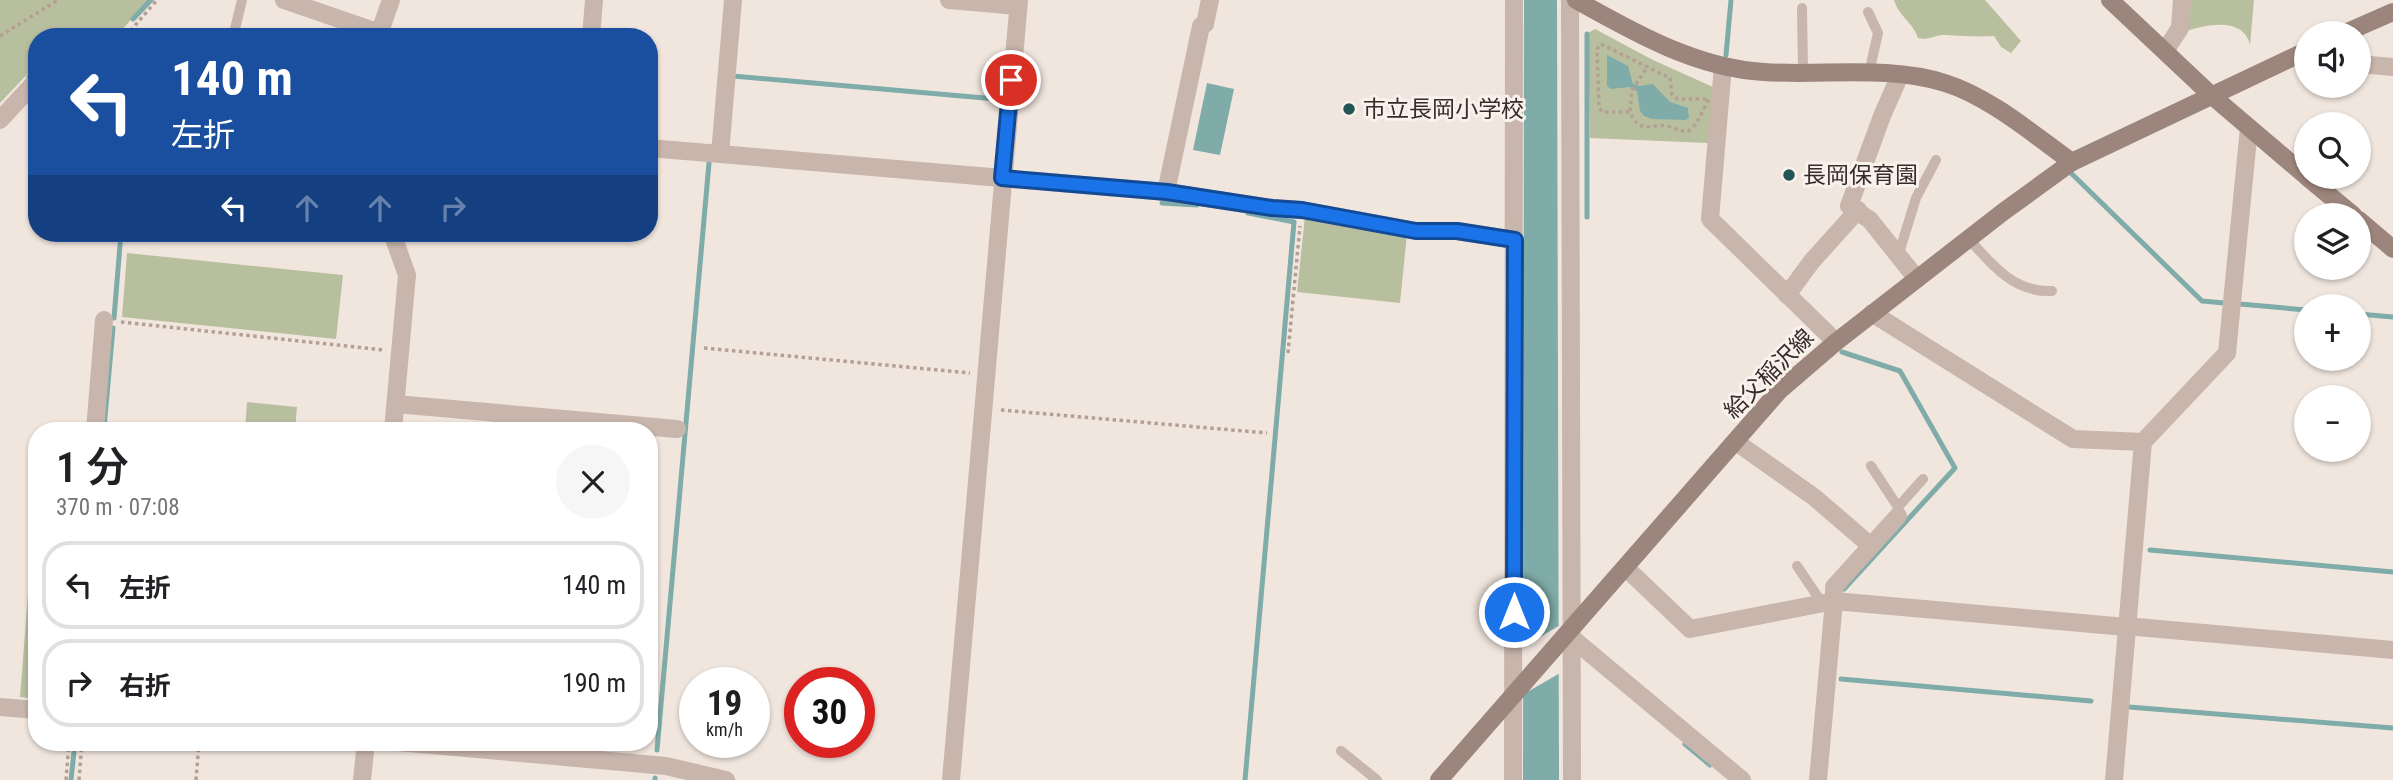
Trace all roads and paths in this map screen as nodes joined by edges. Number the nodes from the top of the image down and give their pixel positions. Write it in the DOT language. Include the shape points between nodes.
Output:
graph roads {
  1 [pos="58,0"];
  2 [pos="157,0"];
  3 [pos="242,0"];
  4 [pos="284,0"];
  5 [pos="391,0"];
  6 [pos="594,0"];
  7 [pos="733,0"];
  8 [pos="949,0"];
  9 [pos="1210,0"];
  10 [pos="1514,0"];
  11 [pos="1570,0"];
  12 [pos="1576,0"];
  13 [pos="2110,0"];
  14 [pos="2182,0"];
  15 [pos="1019,3"];
  16 [pos="1802,8"];
  17 [pos="1868,12"];
  18 [pos="2393,12"];
  19 [pos="2371,22"];
  20 [pos="133,28"];
  21 [pos="235,28"];
  22 [pos="360,28"];
  23 [pos="381,28"];
  24 [pos="592,28"];
  25 [pos="0,36"];
  26 [pos="2165,51"];
  27 [pos="2294,59"];
  28 [pos="1648,65"];
  29 [pos="2371,65"];
  30 [pos="1723,66"];
  31 [pos="2393,67"];
  32 [pos="1803,73"];
  33 [pos="1869,73"];
  34 [pos="1900,75"];
  35 [pos="28,90"];
  36 [pos="2211,94"];
  37 [pos="1630,111"];
  38 [pos="0,120"];
  39 [pos="2249,128"];
  40 [pos="658,149"];
  41 [pos="720,154"];
  42 [pos="1936,160"];
  43 [pos="2072,162"];
  44 [pos="2294,165"];
  45 [pos="1002,178"];
  46 [pos="2322,189"];
  47 [pos="1167,192"];
  48 [pos="2339,203"];
  49 [pos="1302,210"];
  50 [pos="1858,210"];
  51 [pos="2371,230"];
  52 [pos="1968,239"];
  53 [pos="1515,240"];
  54 [pos="395,242"];
  55 [pos="2393,249"];
  56 [pos="1899,253"];
  57 [pos="1917,279"];
  58 [pos="2052,291"];
  59 [pos="1787,295"];
  60 [pos="1872,313"];
  61 [pos="104,320"];
  62 [pos="1836,342"];
  63 [pos="704,348"];
  64 [pos="400,352"];
  65 [pos="1288,353"];
  66 [pos="986,375"];
  67 [pos="396,404"];
  68 [pos="984,408"];
  69 [pos="96,422"];
  70 [pos="394,422"];
  71 [pos="598,422"];
  72 [pos="658,427"];
  73 [pos="677,429"];
  74 [pos="1267,433"];
  75 [pos="1736,442"];
  76 [pos="2143,442"];
  77 [pos="1871,466"];
  78 [pos="1923,479"];
  79 [pos="1898,512"];
  80 [pos="1871,546"];
  81 [pos="1797,566"];
  82 [pos="1626,568"];
  83 [pos="1828,602"];
  84 [pos="2126,627"];
  85 [pos="1569,636"];
  86 [pos="2393,650"];
  87 [pos="1517,689"];
  88 [pos="0,707"];
  89 [pos="28,709"];
  90 [pos="68,751"];
  91 [pos="81,751"];
  92 [pos="198,751"];
  93 [pos="365,751"];
  94 [pos="498,751"];
  95 [pos="1342,751"];
  96 [pos="66,780"];
  97 [pos="79,780"];
  98 [pos="196,780"];
  99 [pos="362,780"];
  100 [pos="726,780"];
  101 [pos="951,780"];
  102 [pos="1377,780"];
  103 [pos="1439,780"];
  104 [pos="1513,780"];
  105 [pos="1572,780"];
  106 [pos="1742,780"];
  107 [pos="1818,780"];
  108 [pos="2114,780"];
  1 -- 25 [label="path"];
  2 -- 20 [label="path"];
  3 -- 21 [label="lane"];
  4 -- 22 [label="street"];
  5 -- 23 [label="street"];
  6 -- 24 [label="street"];
  7 -- 41 [label="street"];
  8 -- 15 [label="street"];
  9 -- 47 [label="street"];
  10 -- 53 [label="street"];
  11 -- 85 [label="street"];
  12 -- 30 [label="main road" via="1680,53"];
  13 -- 26 [label="main road"];
  14 -- 26 [label="street" via="2180,28"];
  15 -- 45 [label="street"];
  16 -- 32 [label="lane"];
  17 -- 33 [label="lane" via="1878,33"];
  18 -- 19 [label="main road"];
  26 -- 36 [label="main road"];
  27 -- 36 [label="main road, 給父稲沢線"];
  28 -- 37 [label="path" via="1632,90"];
  28 -- 37 [label="path" via="1601,44 1597,48 1599,107 1602,111"];
  28 -- 37 [label="path" via="1670,78 1672,95 1678,99 1709,99 1689,131 1640,126"];
  29 -- 31 [label="street"];
  30 -- 32 [label="main road"];
  30 -- 59 [label="street" via="1710,219"];
  32 -- 33 [label="main road"];
  33 -- 34 [label="main road"];
  34 -- 43 [label="main road" via="1948,84 1980,99"];
  34 -- 50 [label="street" via="1849,206"];
  35 -- 38 [label="street"];
  36 -- 39 [label="main road"];
  36 -- 43 [label="main road, 給父稲沢線"];
  39 -- 44 [label="main road"];
  39 -- 76 [label="street" via="2227,353"];
  40 -- 41 [label="street"];
  41 -- 45 [label="street"];
  42 -- 56 [label="lane" via="1916,198"];
  43 -- 52 [label="main road, 給父稲沢線"];
  45 -- 47 [label="street"];
  45 -- 66 [label="street"];
  46 -- 48 [label="main road"];
  47 -- 49 [label="street"];
  49 -- 53 [label="street" via="1416,231 1457,231"];
  49 -- 65 [label="path"];
  50 -- 56 [label="street"];
  50 -- 59 [label="street"];
  51 -- 55 [label="main road"];
  52 -- 57 [label="main road, 給父稲沢線"];
  52 -- 58 [label="lane" via="2002,276 2039,292"];
  53 -- 87 [label="street"];
  54 -- 64 [label="street" via="407,275"];
  56 -- 57 [label="street"];
  57 -- 60 [label="main road, 給父稲沢線"];
  59 -- 62 [label="street"];
  60 -- 62 [label="main road, 給父稲沢線"];
  60 -- 76 [label="street" via="2073,439"];
  61 -- 64 [label="path"];
  61 -- 69 [label="street"];
  62 -- 75 [label="main road, 給父稲沢線" via="1779,391"];
  63 -- 66 [label="path"];
  64 -- 67 [label="street"];
  66 -- 68 [label="street"];
  67 -- 70 [label="street"];
  67 -- 71 [label="street"];
  68 -- 74 [label="path"];
  68 -- 101 [label="street"];
  72 -- 73 [label="street"];
  75 -- 80 [label="street"];
  75 -- 82 [label="main road, 給父稲沢線"];
  76 -- 84 [label="street"];
  77 -- 79 [label="lane"];
  78 -- 79 [label="lane"];
  79 -- 80 [label="street"];
  80 -- 83 [label="street" via="1834,587"];
  81 -- 83 [label="lane"];
  82 -- 83 [label="street" via="1690,629"];
  82 -- 85 [label="main road, 給父稲沢線"];
  83 -- 84 [label="street"];
  83 -- 107 [label="street"];
  84 -- 86 [label="street"];
  84 -- 108 [label="street"];
  85 -- 87 [label="main road, 給父稲沢線"];
  85 -- 105 [label="street"];
  85 -- 106 [label="street"];
  87 -- 103 [label="main road, 給父稲沢線"];
  87 -- 104 [label="street"];
  88 -- 89 [label="street"];
  90 -- 96 [label="path"];
  91 -- 97 [label="path"];
  92 -- 98 [label="path"];
  93 -- 99 [label="street"];
  94 -- 100 [label="street" via="666,766"];
  95 -- 102 [label="lane"];
}
